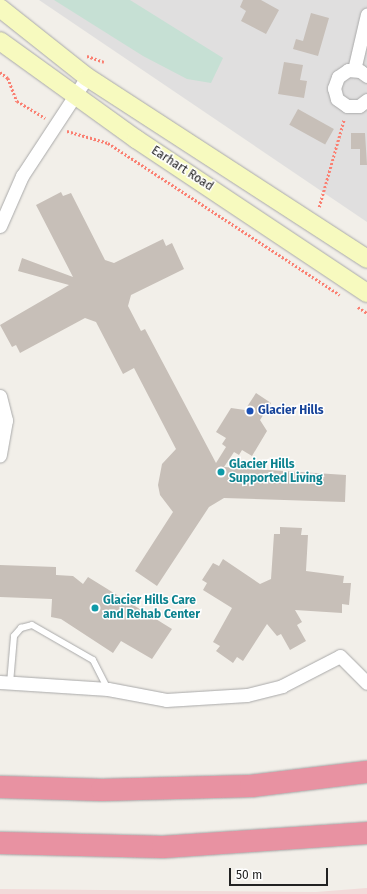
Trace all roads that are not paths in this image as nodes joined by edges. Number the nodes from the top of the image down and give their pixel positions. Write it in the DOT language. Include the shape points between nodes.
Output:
graph roads {
  1 [pos="0,8"];
  2 [pos="367,14"];
  3 [pos="0,41"];
  4 [pos="354,70"];
  5 [pos="367,76"];
  6 [pos="87,77"];
  7 [pos="76,94"];
  8 [pos="367,100"];
  9 [pos="0,226"];
  10 [pos="367,260"];
  11 [pos="354,294"];
  12 [pos="0,396"];
  13 [pos="0,455"];
  14 [pos="5,682"];
  15 [pos="367,683"];
  16 [pos="108,688"];
  17 [pos="367,772"];
  18 [pos="0,787"];
  19 [pos="367,833"];
  20 [pos="0,843"];
  1 -- 6 [label="street"];
  2 -- 4 [label="street"];
  3 -- 7 [label="street, Earhart Road"];
  4 -- 5 [label="street"];
  4 -- 8 [label="street" via="338,77 335,93 347,106 359,106"];
  6 -- 7 [label="street"];
  6 -- 10 [label="street"];
  7 -- 9 [label="street" via="9,198"];
  7 -- 11 [label="street, Earhart Road" via="136,140"];
  10 -- 11 [label="street"];
  12 -- 13 [label="street" via="6,420"];
  14 -- 16 [label="street"];
  14 -- 16 [label="lane" via="14,636 21,628 32,625 93,660"];
  15 -- 16 [label="street" via="340,656 282,686 247,695 166,700"];
  17 -- 18 [label="highway" via="252,786 102,790"];
  19 -- 20 [label="highway" via="163,847"];
}
